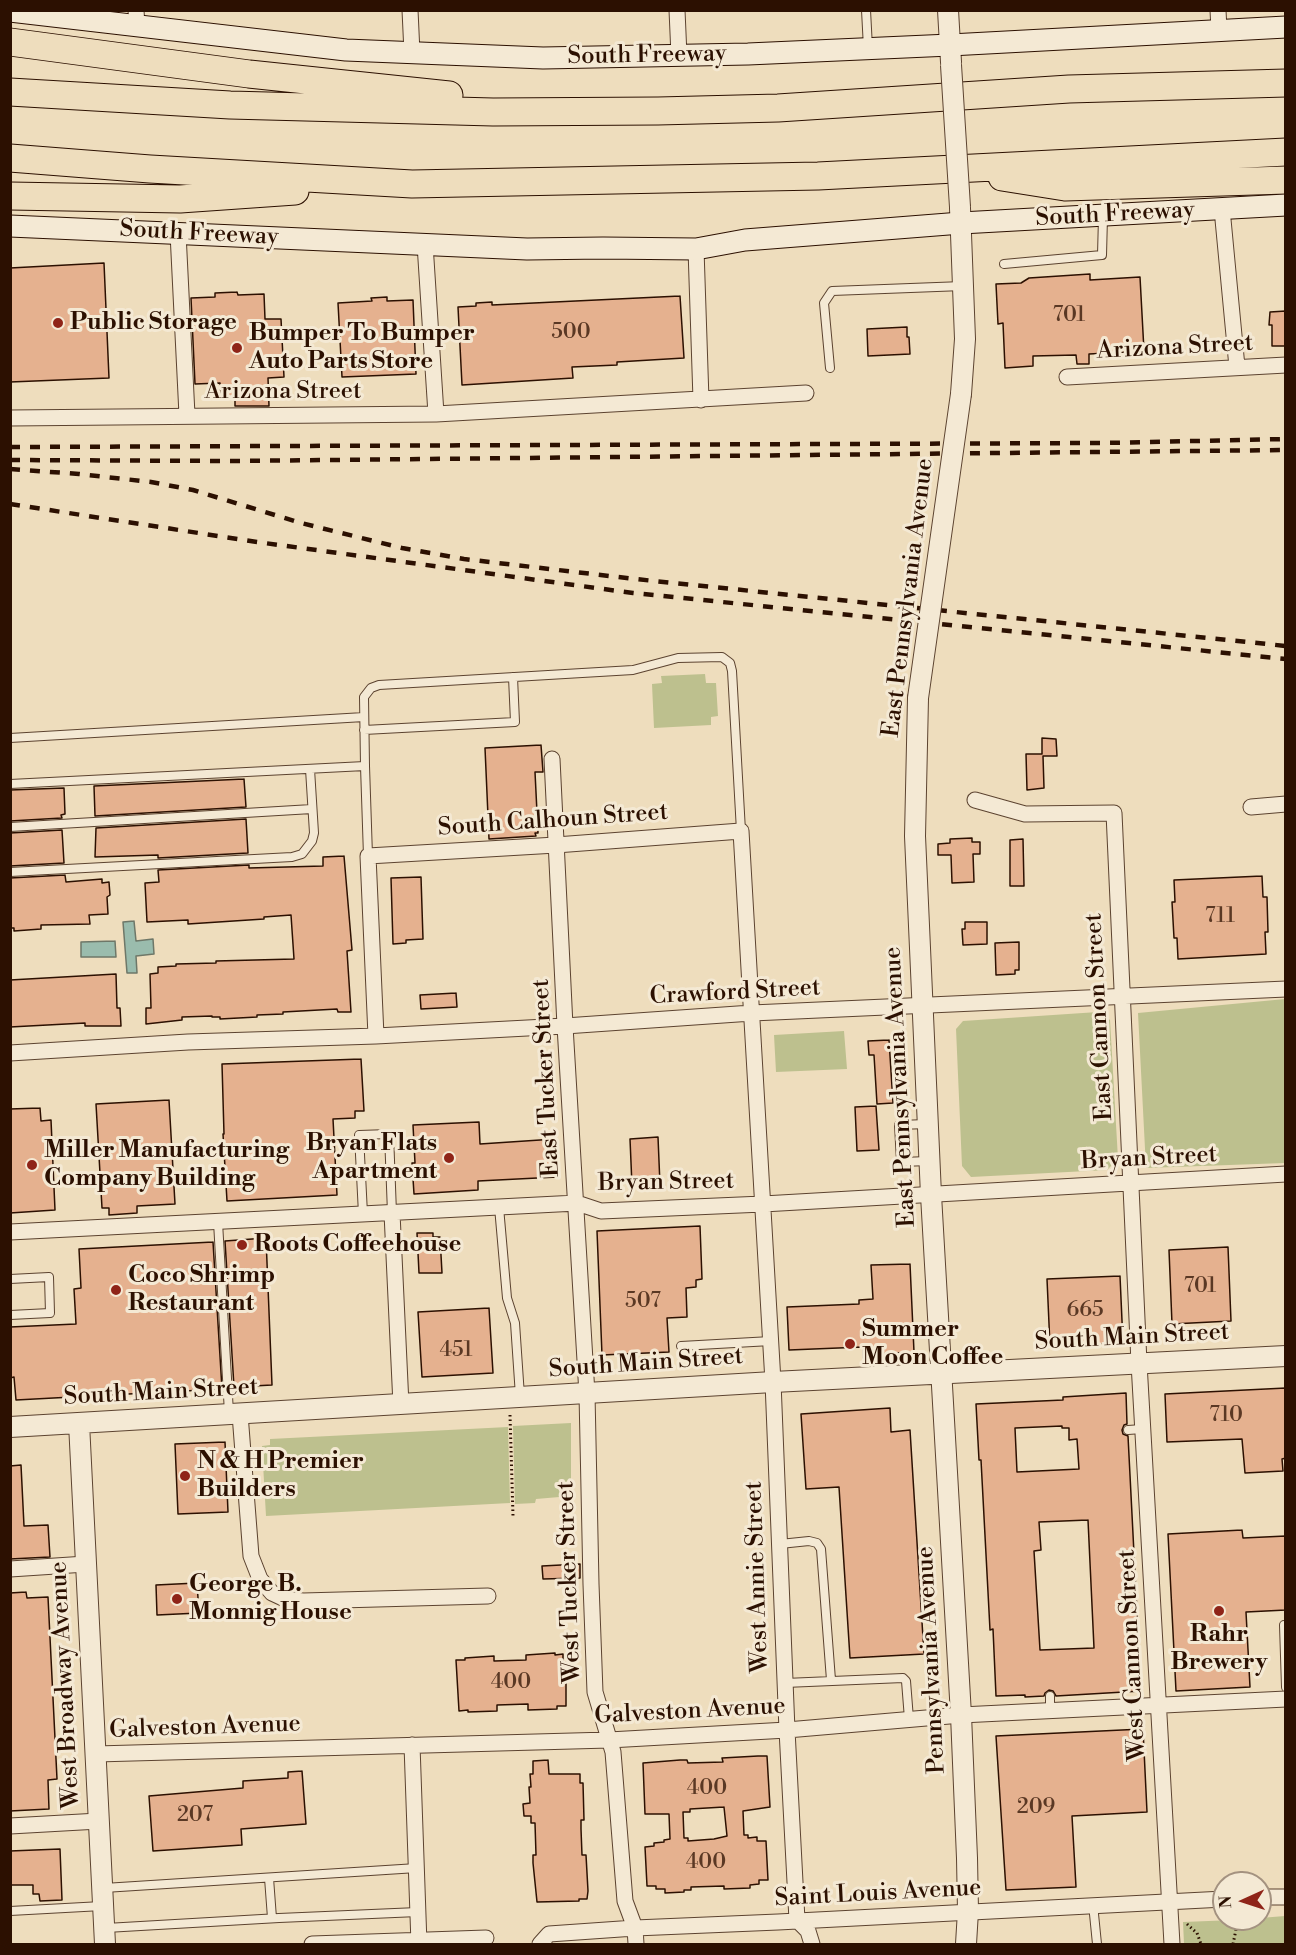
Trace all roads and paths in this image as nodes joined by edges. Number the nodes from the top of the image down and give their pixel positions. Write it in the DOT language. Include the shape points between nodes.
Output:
graph roads {
  1 [pos="410,10"];
  2 [pos="677,10"];
  3 [pos="866,10"];
  4 [pos="948,10"];
  5 [pos="10,11"];
  6 [pos="136,19"];
  7 [pos="1218,20"];
  8 [pos="1286,27"];
  9 [pos="10,42"];
  10 [pos="868,49"];
  11 [pos="412,53"];
  12 [pos="951,55"];
  13 [pos="679,56"];
  14 [pos="1286,67"];
  15 [pos="10,80"];
  16 [pos="1286,84"];
  17 [pos="1069,89"];
  18 [pos="10,92"];
  19 [pos="230,105"];
  20 [pos="746,109"];
  21 [pos="1286,152"];
  22 [pos="10,158"];
  23 [pos="818,176"];
  24 [pos="1286,180"];
  25 [pos="412,184"];
  26 [pos="10,196"];
  27 [pos="1286,205"];
  28 [pos="1222,209"];
  29 [pos="960,215"];
  30 [pos="1103,215"];
  31 [pos="10,226"];
  32 [pos="178,233"];
  33 [pos="425,244"];
  34 [pos="696,249"];
  35 [pos="1004,264"];
  36 [pos="964,286"];
  37 [pos="1286,365"];
  38 [pos="830,368"];
  39 [pos="1237,368"];
  40 [pos="1067,377"];
  41 [pos="806,393"];
  42 [pos="701,400"];
  43 [pos="436,414"];
  44 [pos="188,415"];
  45 [pos="10,417"];
  46 [pos="513,677"];
  47 [pos="364,717"];
  48 [pos="364,730"];
  49 [pos="10,738"];
  50 [pos="552,759"];
  51 [pos="365,766"];
  52 [pos="310,769"];
  53 [pos="10,784"];
  54 [pos="975,800"];
  55 [pos="1286,804"];
  56 [pos="1251,807"];
  57 [pos="312,809"];
  58 [pos="10,827"];
  59 [pos="741,831"];
  60 [pos="556,845"];
  61 [pos="368,856"];
  62 [pos="10,872"];
  63 [pos="1286,989"];
  64 [pos="1122,997"];
  65 [pos="923,1006"];
  66 [pos="752,1013"];
  67 [pos="565,1026"];
  68 [pos="376,1036"];
  69 [pos="10,1053"];
  70 [pos="928,1124"];
  71 [pos="930,1160"];
  72 [pos="1286,1174"];
  73 [pos="1130,1182"];
  74 [pos="931,1195"];
  75 [pos="577,1203"];
  76 [pos="763,1204"];
  77 [pos="499,1208"];
  78 [pos="392,1213"];
  79 [pos="363,1215"];
  80 [pos="218,1222"];
  81 [pos="10,1232"];
  82 [pos="10,1279"];
  83 [pos="10,1316"];
  84 [pos="771,1341"];
  85 [pos="681,1346"];
  86 [pos="1286,1356"];
  87 [pos="1139,1363"];
  88 [pos="941,1374"];
  89 [pos="773,1382"];
  90 [pos="587,1394"];
  91 [pos="515,1398"];
  92 [pos="401,1405"];
  93 [pos="235,1415"];
  94 [pos="79,1423"];
  95 [pos="10,1427"];
  96 [pos="513,1516"];
  97 [pos="780,1544"];
  98 [pos="86,1564"];
  99 [pos="10,1569"];
  100 [pos="488,1596"];
  101 [pos="1286,1625"];
  102 [pos="831,1680"];
  103 [pos="785,1683"];
  104 [pos="1286,1687"];
  105 [pos="1286,1699"];
  106 [pos="1158,1705"];
  107 [pos="961,1715"];
  108 [pos="909,1719"];
  109 [pos="787,1730"];
  110 [pos="609,1740"];
  111 [pos="412,1745"];
  112 [pos="96,1754"];
  113 [pos="99,1821"];
  114 [pos="10,1826"];
  115 [pos="417,1868"];
  116 [pos="269,1878"];
  117 [pos="103,1897"];
  118 [pos="1212,1899"];
  119 [pos="1169,1900"];
  120 [pos="1093,1904"];
  121 [pos="10,1911"];
  122 [pos="968,1911"];
  123 [pos="418,1912"];
  124 [pos="272,1918"];
  125 [pos="797,1920"];
  126 [pos="1187,1924"];
  127 [pos="635,1928"];
  128 [pos="486,1938"];
  129 [pos="104,1940"];
  130 [pos="419,1942"];
  131 [pos="312,1944"];
  132 [pos="540,1944"];
  133 [pos="636,1944"];
  134 [pos="812,1944"];
  135 [pos="966,1944"];
  136 [pos="1096,1944"];
  137 [pos="1172,1944"];
  138 [pos="1201,1944"];
  1 -- 11 [label="street"];
  2 -- 13 [label="street"];
  3 -- 10 [label="lane"];
  4 -- 12 [label="street, East Pennsylvania Avenue"];
  5 -- 6 [label="main road, South Freeway"];
  6 -- 11 [label="main road, South Freeway" via="346,50"];
  7 -- 8 [label="main road, South Freeway"];
  7 -- 12 [label="main road, South Freeway"];
  9 -- 20 [label="highway" via="249,74 500,100"];
  10 -- 12 [label="main road, South Freeway"];
  10 -- 13 [label="main road, South Freeway"];
  11 -- 13 [label="main road, South Freeway" via="543,58"];
  12 -- 29 [label="street, East Pennsylvania Avenue, bridge"];
  14 -- 17 [label="highway"];
  15 -- 19 [label="highway"];
  16 -- 17 [label="highway"];
  17 -- 20 [label="highway"];
  18 -- 19 [label="highway"];
  19 -- 20 [label="highway" via="494,112"];
  21 -- 23 [label="highway"];
  22 -- 25 [label="highway"];
  23 -- 24 [label="highway" via="981,174 1065,187"];
  23 -- 25 [label="highway"];
  25 -- 26 [label="highway" via="180,199"];
  27 -- 28 [label="main road, South Freeway"];
  28 -- 30 [label="main road, South Freeway"];
  28 -- 39 [label="street"];
  29 -- 30 [label="main road, South Freeway"];
  29 -- 34 [label="main road, South Freeway"];
  29 -- 36 [label="street, East Pennsylvania Avenue"];
  30 -- 35 [label="lane" via="1102,255"];
  31 -- 32 [label="main road, South Freeway"];
  32 -- 33 [label="main road, South Freeway"];
  32 -- 44 [label="street"];
  33 -- 34 [label="main road, South Freeway" via="527,249"];
  33 -- 43 [label="street"];
  34 -- 42 [label="street"];
  36 -- 38 [label="lane" via="832,291 824,303"];
  36 -- 65 [label="street, East Pennsylvania Avenue, bridge" via="962,394 918,698 915,837"];
  37 -- 39 [label="street, Arizona Street"];
  39 -- 40 [label="street, Arizona Street"];
  41 -- 42 [label="street, Arizona Street"];
  42 -- 43 [label="street, Arizona Street"];
  43 -- 44 [label="street, Arizona Street"];
  44 -- 45 [label="street, Arizona Street"];
  46 -- 47 [label="lane" via="378,685 364,697"];
  46 -- 48 [label="lane" via="515,722"];
  46 -- 59 [label="lane" via="633,670 678,658 722,657 732,670"];
  47 -- 48 [label="lane"];
  47 -- 49 [label="lane"];
  48 -- 51 [label="lane"];
  50 -- 60 [label="street, East Tucker Street"];
  51 -- 52 [label="lane"];
  51 -- 61 [label="lane"];
  52 -- 53 [label="lane"];
  52 -- 57 [label="lane"];
  54 -- 64 [label="street, East Cannon Street" via="1025,814 1114,813"];
  55 -- 56 [label="street"];
  57 -- 58 [label="lane"];
  57 -- 62 [label="lane" via="312,841 302,854 292,857"];
  59 -- 60 [label="street, South Calhoun Street"];
  59 -- 66 [label="street, West Annie Street"];
  60 -- 61 [label="street, South Calhoun Street"];
  60 -- 67 [label="street, East Tucker Street"];
  61 -- 68 [label="street"];
  63 -- 64 [label="street, Crawford Street"];
  64 -- 65 [label="street, Crawford Street"];
  64 -- 73 [label="street, East Cannon Street"];
  65 -- 66 [label="street, Crawford Street"];
  65 -- 70 [label="street, East Pennsylvania Avenue"];
  66 -- 67 [label="street, Crawford Street"];
  66 -- 76 [label="street, West Annie Street"];
  67 -- 68 [label="street, Crawford Street"];
  67 -- 75 [label="street, East Tucker Street"];
  68 -- 69 [label="street, Crawford Street"];
  70 -- 71 [label="street, East Pennsylvania Avenue"];
  70 -- 71 [label="lane" via="899,1125 901,1162"];
  71 -- 74 [label="street, East Pennsylvania Avenue"];
  72 -- 73 [label="street, Bryan Street"];
  73 -- 74 [label="street, Bryan Street"];
  73 -- 87 [label="street, East Cannon Street"];
  74 -- 76 [label="street, Bryan Street"];
  74 -- 88 [label="street, East Pennsylvania Avenue"];
  75 -- 76 [label="street, Bryan Street" via="600,1211"];
  75 -- 77 [label="street, Bryan Street"];
  75 -- 90 [label="street, East Tucker Street"];
  76 -- 84 [label="street, West Annie Street"];
  77 -- 78 [label="street, Bryan Street"];
  77 -- 91 [label="lane" via="507,1298 515,1323"];
  78 -- 79 [label="street, Bryan Street"];
  78 -- 79 [label="lane" via="388,1134 359,1135"];
  78 -- 92 [label="street"];
  79 -- 80 [label="street, Bryan Street"];
  80 -- 81 [label="street, Bryan Street"];
  80 -- 93 [label="lane"];
  82 -- 83 [label="lane" via="49,1277 50,1313"];
  84 -- 85 [label="lane"];
  84 -- 89 [label="street, West Annie Street"];
  86 -- 87 [label="street, South Main Street"];
  87 -- 88 [label="street, South Main Street"];
  87 -- 106 [label="street, West Cannon Street" via="1135,1429"];
  88 -- 89 [label="street, South Main Street"];
  88 -- 107 [label="street, Pennsylvania Avenue"];
  89 -- 90 [label="street, South Main Street"];
  89 -- 97 [label="street, West Annie Street"];
  90 -- 91 [label="street, South Main Street"];
  90 -- 110 [label="street, West Tucker Street" via="596,1692"];
  91 -- 92 [label="street, South Main Street"];
  91 -- 96 [label="path"];
  92 -- 93 [label="street, South Main Street"];
  93 -- 94 [label="street, South Main Street"];
  93 -- 100 [label="street" via="251,1556 260,1579 272,1593 303,1601"];
  94 -- 95 [label="street, South Main Street"];
  94 -- 98 [label="street, West Broadway Avenue"];
  97 -- 102 [label="lane" via="809,1541 821,1549"];
  97 -- 103 [label="street, West Annie Street"];
  98 -- 99 [label="street"];
  98 -- 112 [label="street, West Broadway Avenue"];
  101 -- 104 [label="lane"];
  102 -- 103 [label="lane"];
  102 -- 108 [label="lane" via="903,1678"];
  103 -- 109 [label="street, West Annie Street"];
  105 -- 106 [label="street, Galveston Avenue"];
  106 -- 107 [label="street, Galveston Avenue" via="1050,1703"];
  106 -- 119 [label="street, West Cannon Street"];
  107 -- 108 [label="street, Galveston Avenue"];
  107 -- 122 [label="street, Pennsylvania Avenue"];
  108 -- 109 [label="street, Galveston Avenue"];
  109 -- 110 [label="street, Galveston Avenue"];
  109 -- 125 [label="street, West Annie Street"];
  110 -- 111 [label="street, Galveston Avenue"];
  110 -- 127 [label="street, West Tucker Street" via="625,1901"];
  111 -- 112 [label="street, Galveston Avenue"];
  111 -- 115 [label="street"];
  112 -- 113 [label="street, West Broadway Avenue"];
  113 -- 114 [label="street"];
  113 -- 117 [label="street, West Broadway Avenue"];
  115 -- 116 [label="lane"];
  115 -- 123 [label="street"];
  116 -- 117 [label="lane"];
  116 -- 124 [label="lane"];
  117 -- 121 [label="lane"];
  117 -- 129 [label="street, West Broadway Avenue"];
  118 -- 119 [label="street, Saint Louis Avenue"];
  119 -- 120 [label="street, Saint Louis Avenue"];
  119 -- 137 [label="street, West Cannon Street"];
  120 -- 122 [label="street, Saint Louis Avenue"];
  120 -- 136 [label="lane"];
  122 -- 125 [label="street, Saint Louis Avenue"];
  122 -- 135 [label="street, Pennsylvania Avenue"];
  123 -- 124 [label="lane"];
  123 -- 130 [label="street"];
  124 -- 129 [label="lane"];
  125 -- 127 [label="street, Saint Louis Avenue"];
  125 -- 134 [label="street, West Annie Street" via="808,1931"];
  126 -- 138 [label="path" via="1197,1933"];
  127 -- 132 [label="street, Saint Louis Avenue" via="549,1934"];
  127 -- 133 [label="street, West Tucker Street"];
  128 -- 130 [label="street"];
  130 -- 131 [label="street"];
}
